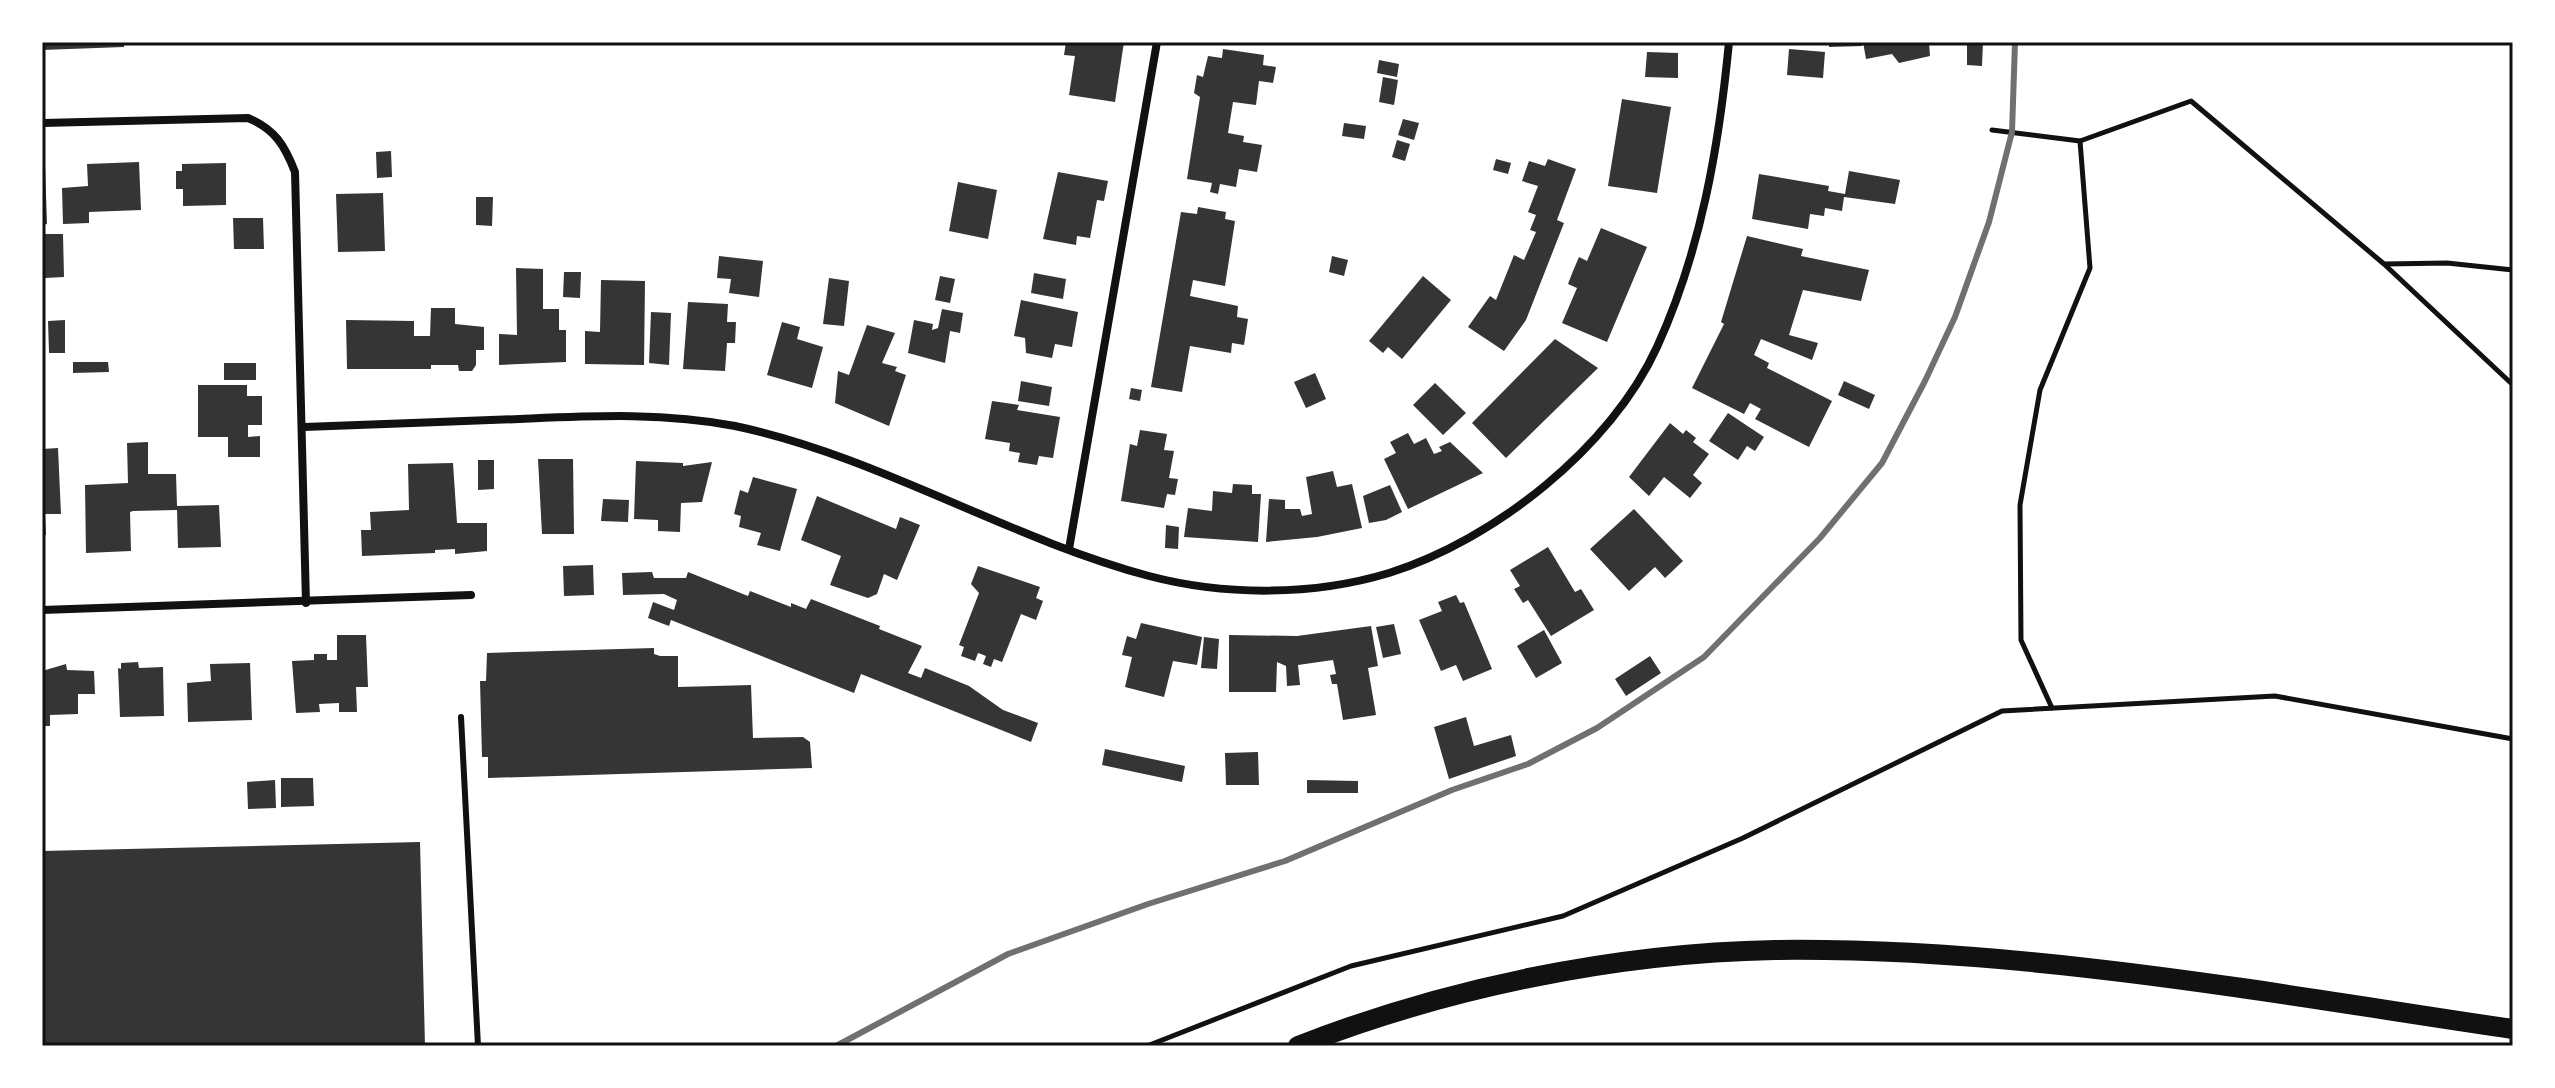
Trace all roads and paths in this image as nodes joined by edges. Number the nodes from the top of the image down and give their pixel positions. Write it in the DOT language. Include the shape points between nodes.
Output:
graph roads {
  1 [pos="1157,42"];
  2 [pos="1729,42"];
  3 [pos="42,123"];
  4 [pos="1992,130"];
  5 [pos="2080,141"];
  6 [pos="2384,264"];
  7 [pos="2513,270"];
  8 [pos="2513,385"];
  9 [pos="304,427"];
  10 [pos="1069,549"];
  11 [pos="471,595"];
  12 [pos="306,603"];
  13 [pos="42,610"];
  14 [pos="2052,708"];
  15 [pos="461,717"];
  16 [pos="2513,739"];
  17 [pos="2513,1029"];
  18 [pos="478,1046"];
  19 [pos="1147,1046"];
  20 [pos="1298,1046"];
  1 -- 10 [label="street"];
  2 -- 10 [label="street" via="1714,165 1656,350 1624,403 1580,455 1533,495 1441,550 1390,572 1306,588 1231,590 1190,584 1150,577"];
  3 -- 9 [label="street" via="248,118 275,134 295,172"];
  4 -- 5 [label="path"];
  5 -- 6 [label="path" via="2191,101"];
  5 -- 14 [label="path" via="2090,268 2040,390 2020,505 2021,640"];
  6 -- 7 [label="path"];
  6 -- 8 [label="path"];
  9 -- 10 [label="street" via="626,415 704,421 828,454"];
  9 -- 12 [label="street"];
  11 -- 12 [label="street"];
  12 -- 13 [label="street"];
  14 -- 16 [label="path" via="2275,696"];
  14 -- 19 [label="path" via="2002,711 1743,838 1563,916 1351,966"];
  15 -- 18 [label="lane"];
  17 -- 20 [label="main road" via="2005,958 1772,950 1570,971 1472,991"];
}
